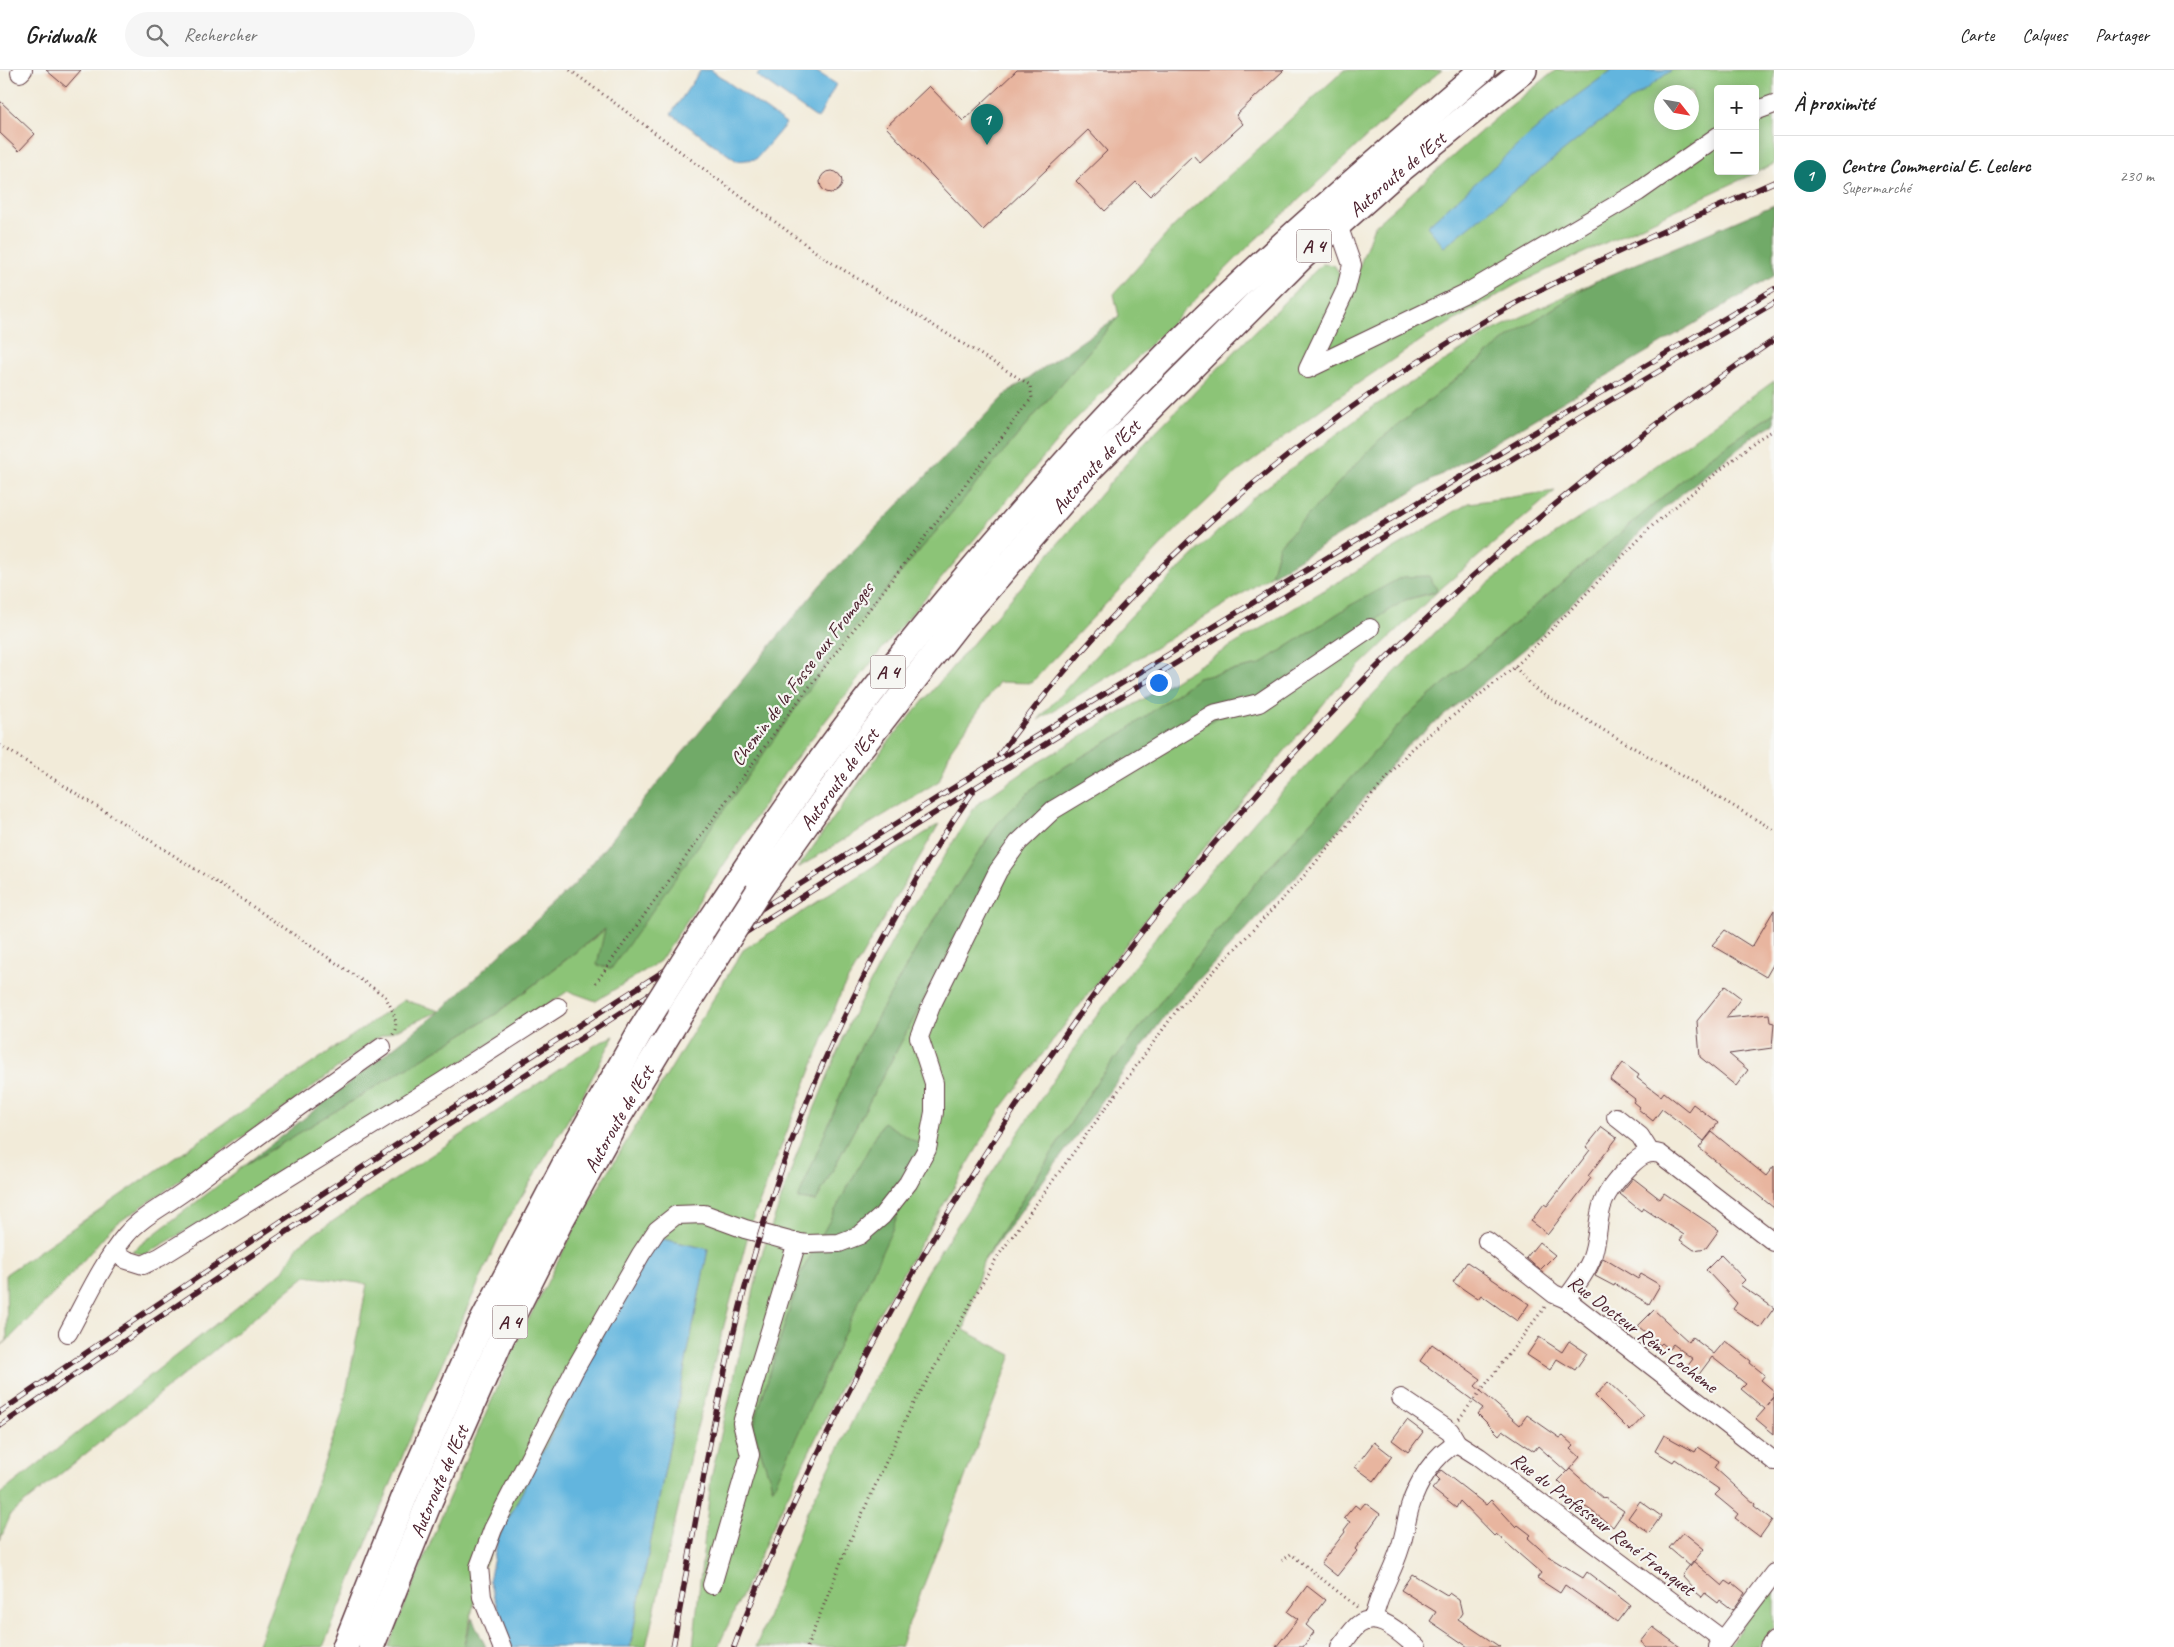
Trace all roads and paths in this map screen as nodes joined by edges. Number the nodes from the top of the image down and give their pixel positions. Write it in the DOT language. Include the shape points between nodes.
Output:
graph roads {
  1 [pos="570,70"];
  2 [pos="1482,70"];
  3 [pos="1524,70"];
  4 [pos="1774,104"];
  5 [pos="1759,110"];
  6 [pos="1714,139"];
  7 [pos="1338,225"];
  8 [pos="1774,430"];
  9 [pos="1370,628"];
  10 [pos="1515,667"];
  11 [pos="0,745"];
  12 [pos="1774,830"];
  13 [pos="595,984"];
  14 [pos="558,1007"];
  15 [pos="382,1047"];
  16 [pos="1616,1117"];
  17 [pos="1650,1152"];
  18 [pos="1487,1240"];
  19 [pos="797,1242"];
  20 [pos="1774,1242"];
  21 [pos="114,1252"];
  22 [pos="1560,1297"];
  23 [pos="68,1333"];
  24 [pos="1401,1398"];
  25 [pos="1453,1437"];
  26 [pos="1774,1461"];
  27 [pos="1282,1561"];
  28 [pos="1774,1573"];
  29 [pos="712,1585"];
  30 [pos="1373,1620"];
  31 [pos="1774,1641"];
  32 [pos="1720,1644"];
  33 [pos="345,1647"];
  34 [pos="371,1647"];
  35 [pos="502,1647"];
  36 [pos="807,1647"];
  37 [pos="1340,1647"];
  38 [pos="1417,1647"];
  39 [pos="1769,1647"];
  1 -- 13 [label="path, Chemin de la Fosse aux Fromages" via="824,258 1030,385 1032,398 783,721"];
  2 -- 33 [label="highway, Autoroute de l’Est / A 4, bridge" via="1271,254 1079,446 873,692 787,808 700,936 567,1160 480,1326 406,1493"];
  3 -- 7 [label="highway, Autoroute de l’Est / A 4" via="1394,175"];
  4 -- 5 [label="street"];
  6 -- 7 [label="street" via="1638,192 1470,292 1308,369 1346,289 1352,265"];
  7 -- 34 [label="highway, Autoroute de l’Est / A 4, bridge" via="1209,348 1093,466 959,622 859,750 758,892 681,1013 564,1215 502,1337 430,1500"];
  8 -- 10 [label="path" via="1758,439 1653,525"];
  9 -- 19 [label="street" via="1259,704 1213,714 1061,805 1018,843 998,872 931,1006 919,1037 934,1084 934,1112 927,1149 908,1183 882,1216 860,1234 839,1243"];
  10 -- 12 [label="path" via="1536,691"];
  10 -- 36 [label="path" via="1412,748 1305,875 1177,1010 1002,1251 908,1414 847,1547"];
  11 -- 15 [label="path" via="225,888 385,996 396,1016 395,1032"];
  14 -- 21 [label="street" via="160,1257 143,1265"];
  15 -- 21 [label="street" via="140,1221"];
  16 -- 17 [label="street" via="1644,1141"];
  17 -- 20 [label="street" via="1660,1154"];
  17 -- 22 [label="street" via="1636,1160 1606,1196 1590,1260"];
  18 -- 22 [label="street, Rue Docteur Rémi Cocheme"];
  19 -- 29 [label="street" via="742,1423 750,1455"];
  19 -- 35 [label="street" via="745,1229 704,1214 676,1215 657,1230 640,1254 576,1369 493,1528 479,1567 482,1597"];
  21 -- 23 [label="street"];
  22 -- 25 [label="path"];
  22 -- 26 [label="street, Rue Docteur Rémi Cocheme"];
  24 -- 25 [label="street, Rue du Professeur René Franquet"];
  25 -- 30 [label="street" via="1415,1494 1400,1549 1383,1585"];
  25 -- 32 [label="street, Rue du Professeur René Franquet"];
  27 -- 30 [label="path" via="1290,1554"];
  28 -- 32 [label="street"];
  30 -- 37 [label="street" via="1358,1625"];
  30 -- 38 [label="street" via="1388,1626"];
  31 -- 39 [label="street"];
}
